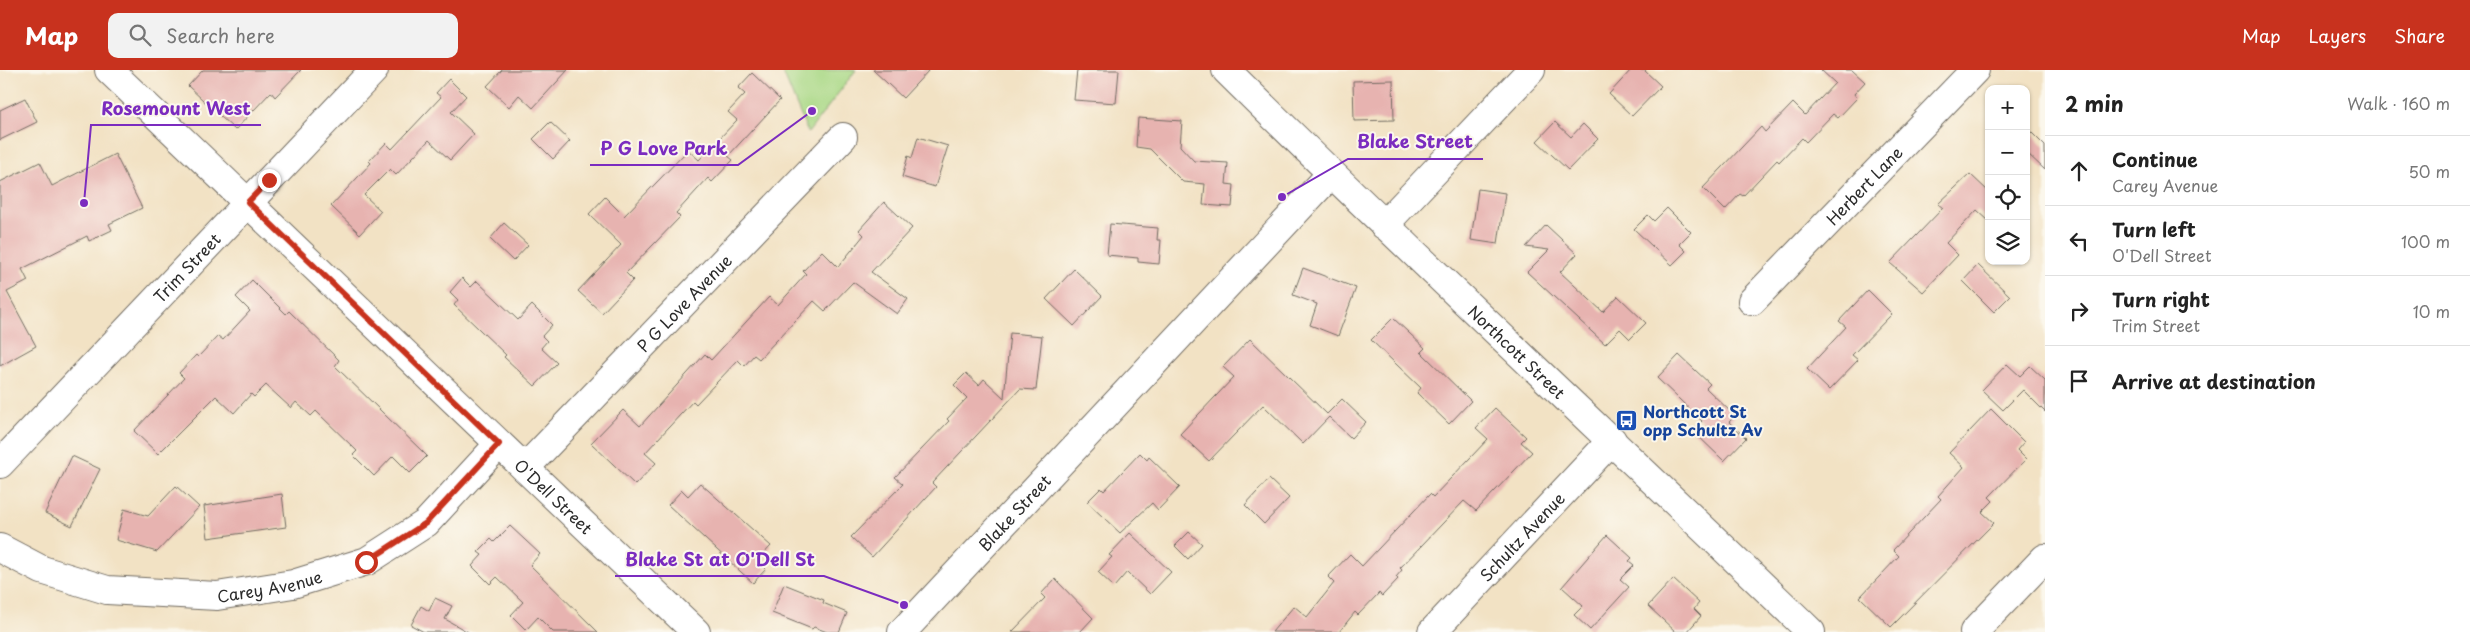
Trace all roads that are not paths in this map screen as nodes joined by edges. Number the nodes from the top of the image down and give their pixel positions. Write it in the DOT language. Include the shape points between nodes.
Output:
graph roads {
  1 [pos="109,70"];
  2 [pos="374,70"];
  3 [pos="1226,70"];
  4 [pos="1532,70"];
  5 [pos="1975,70"];
  6 [pos="843,137"];
  7 [pos="1331,174"];
  8 [pos="248,202"];
  9 [pos="1384,224"];
  10 [pos="1752,301"];
  11 [pos="1612,440"];
  12 [pos="499,444"];
  13 [pos="0,464"];
  14 [pos="525,468"];
  15 [pos="0,548"];
  16 [pos="2045,558"];
  17 [pos="696,632"];
  18 [pos="902,632"];
  19 [pos="1432,632"];
  20 [pos="1811,632"];
  21 [pos="1974,632"];
  1 -- 8 [label="street, O'Dell Street"];
  2 -- 8 [label="street, Trim Street"];
  3 -- 7 [label="street, Northcott Street"];
  4 -- 9 [label="street"];
  5 -- 10 [label="street, Herbert Lane"];
  6 -- 14 [label="street, P G Love Avenue"];
  7 -- 9 [label="street, Northcott Street"];
  7 -- 18 [label="street, Blake Street"];
  8 -- 12 [label="street, O'Dell Street"];
  8 -- 13 [label="street, Trim Street"];
  9 -- 11 [label="street, Northcott Street"];
  11 -- 19 [label="street, Schultz Avenue"];
  11 -- 20 [label="street, Northcott Street"];
  12 -- 14 [label="street, O'Dell Street"];
  12 -- 15 [label="street, Carey Avenue" via="426,523 366,562 293,584 217,596 107,590 42,570"];
  14 -- 17 [label="street, O'Dell Street"];
  16 -- 21 [label="street"];
}
